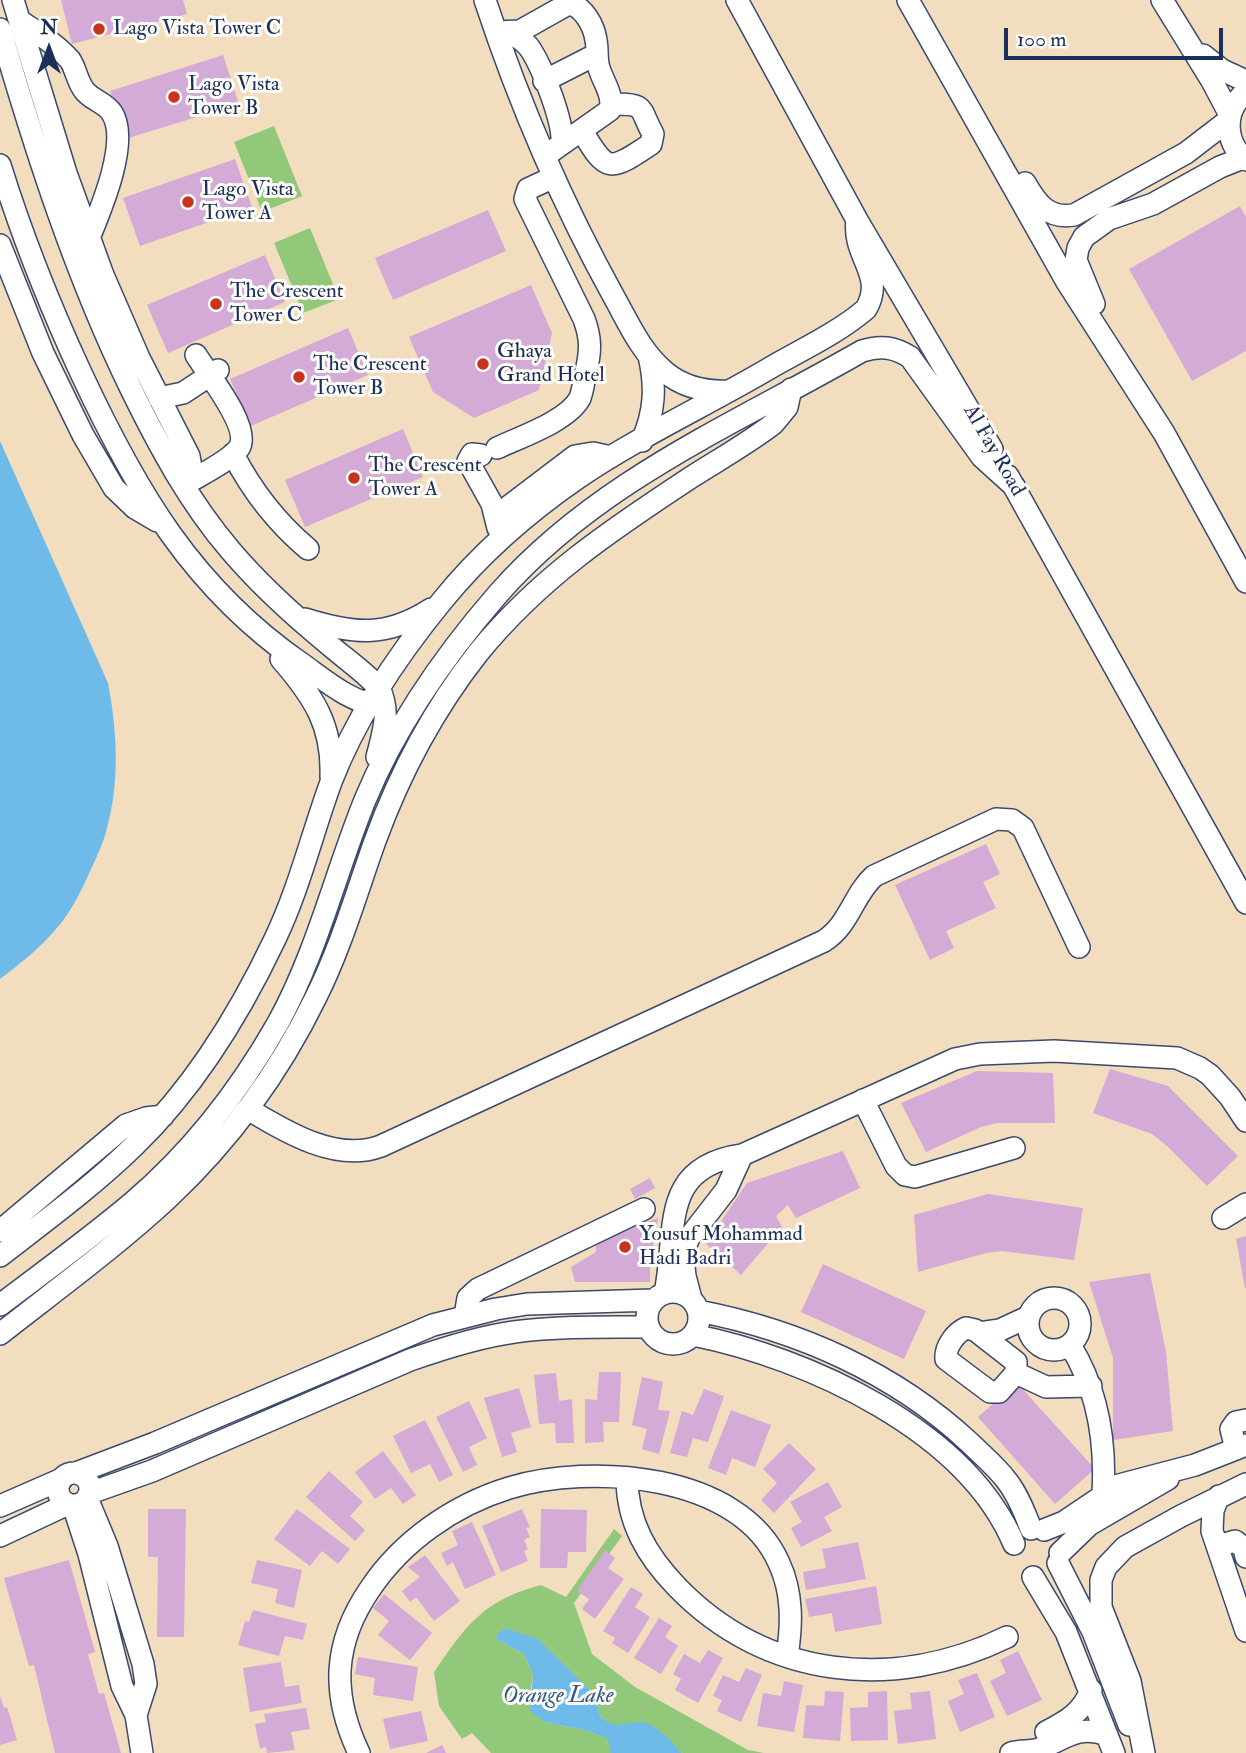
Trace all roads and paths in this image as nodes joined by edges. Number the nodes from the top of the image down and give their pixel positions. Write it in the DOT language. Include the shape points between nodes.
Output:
graph roads {
  1 [pos="485,0"];
  2 [pos="737,0"];
  3 [pos="908,0"];
  4 [pos="1163,0"];
  5 [pos="11,16"];
  6 [pos="503,32"];
  7 [pos="1188,42"];
  8 [pos="597,54"];
  9 [pos="544,81"];
  10 [pos="1246,81"];
  11 [pos="1246,92"];
  12 [pos="612,101"];
  13 [pos="1229,117"];
  14 [pos="976,124"];
  15 [pos="582,131"];
  16 [pos="553,150"];
  17 [pos="1244,159"];
  18 [pos="53,165"];
  19 [pos="1,171"];
  20 [pos="554,177"];
  21 [pos="857,220"];
  22 [pos="89,238"];
  23 [pos="0,246"];
  24 [pos="614,296"];
  25 [pos="581,315"];
  26 [pos="1105,343"];
  27 [pos="196,355"];
  28 [pos="649,356"];
  29 [pos="214,373"];
  30 [pos="791,389"];
  31 [pos="731,391"];
  32 [pos="159,398"];
  33 [pos="642,441"];
  34 [pos="233,453"];
  35 [pos="611,457"];
  36 [pos="188,483"];
  37 [pos="1014,486"];
  38 [pos="496,516"];
  39 [pos="161,523"];
  40 [pos="500,541"];
  41 [pos="308,549"];
  42 [pos="1246,582"];
  43 [pos="443,599"];
  44 [pos="296,617"];
  45 [pos="250,623"];
  46 [pos="431,680"];
  47 [pos="378,699"];
  48 [pos="331,783"];
  49 [pos="366,797"];
  50 [pos="1246,904"];
  51 [pos="1079,947"];
  52 [pos="863,1100"];
  53 [pos="248,1109"];
  54 [pos="163,1116"];
  55 [pos="1246,1121"];
  56 [pos="1014,1147"];
  57 [pos="742,1154"];
  58 [pos="681,1193"];
  59 [pos="702,1200"];
  60 [pos="1246,1204"];
  61 [pos="644,1209"];
  62 [pos="1223,1217"];
  63 [pos="692,1230"];
  64 [pos="0,1231"];
  65 [pos="103,1239"];
  66 [pos="0,1256"];
  67 [pos="523,1268"];
  68 [pos="659,1297"];
  69 [pos="527,1304"];
  70 [pos="0,1305"];
  71 [pos="694,1305"];
  72 [pos="465,1315"];
  73 [pos="1029,1325"];
  74 [pos="648,1327"];
  75 [pos="979,1333"];
  76 [pos="0,1334"];
  77 [pos="693,1335"];
  78 [pos="1070,1345"];
  79 [pos="998,1347"];
  80 [pos="1016,1368"];
  81 [pos="1089,1382"];
  82 [pos="1246,1420"];
  83 [pos="1241,1447"];
  84 [pos="1203,1461"];
  85 [pos="69,1476"];
  86 [pos="627,1478"];
  87 [pos="1246,1484"];
  88 [pos="1219,1496"];
  89 [pos="1116,1498"];
  90 [pos="79,1500"];
  91 [pos="0,1506"];
  92 [pos="1181,1516"];
  93 [pos="1037,1530"];
  94 [pos="0,1536"];
  95 [pos="1215,1539"];
  96 [pos="1014,1544"];
  97 [pos="1246,1557"];
  98 [pos="1059,1558"];
  99 [pos="1034,1577"];
  100 [pos="1246,1631"];
  101 [pos="1007,1637"];
  102 [pos="787,1656"];
  103 [pos="1091,1690"];
  104 [pos="1111,1744"];
  105 [pos="1017,1751"];
  106 [pos="142,1753"];
  107 [pos="359,1753"];
  108 [pos="1141,1753"];
  1 -- 6 [label="street"];
  2 -- 21 [label="street, Al Fay Road"];
  3 -- 14 [label="street"];
  4 -- 7 [label="street"];
  5 -- 18 [label="street"];
  5 -- 22 [label="street" via="70,61 84,91 108,108 117,124 109,184"];
  6 -- 8 [label="street" via="528,27 573,4 582,10 594,34"];
  6 -- 9 [label="street" via="518,37 531,51"];
  6 -- 16 [label="street"];
  7 -- 10 [label="street" via="1222,70"];
  7 -- 13 [label="street"];
  8 -- 9 [label="street"];
  8 -- 12 [label="street"];
  9 -- 16 [label="street" via="562,128"];
  11 -- 13 [label="street"];
  12 -- 15 [label="street" via="608,113"];
  12 -- 15 [label="street" via="638,106 653,134 651,144 611,164 598,158"];
  13 -- 14 [label="street" via="1174,160 1067,216 1038,205 1003,148"];
  13 -- 17 [label="street" via="1231,141"];
  14 -- 26 [label="street"];
  15 -- 16 [label="street"];
  16 -- 20 [label="street"];
  17 -- 26 [label="street" via="1153,204 1109,219 1084,237 1076,260"];
  18 -- 22 [label="street"];
  18 -- 36 [label="street" via="68,239 113,351 154,435"];
  19 -- 39 [label="street" via="71,351 122,457"];
  20 -- 24 [label="street"];
  20 -- 25 [label="street" via="528,189 525,199"];
  21 -- 31 [label="street" via="858,245 873,283 866,309"];
  21 -- 37 [label="street, Al Fay Road"];
  22 -- 32 [label="street"];
  23 -- 39 [label="street" via="83,435 114,488"];
  24 -- 25 [label="street"];
  24 -- 28 [label="street"];
  25 -- 38 [label="street" via="591,348 580,397 572,408 493,454 472,454 468,461"];
  26 -- 42 [label="street" via="1164,433"];
  27 -- 29 [label="street"];
  28 -- 31 [label="street" via="691,387"];
  28 -- 33 [label="street" via="654,399"];
  29 -- 32 [label="street" via="183,393"];
  29 -- 34 [label="street" via="242,434"];
  30 -- 37 [label="street" via="862,351 882,347 901,352 917,365 982,457"];
  30 -- 46 [label="street" via="657,464 556,536 496,596"];
  30 -- 53 [label="street" via="787,407 773,424 574,557 519,607 477,655 410,761 385,814 318,994"];
  31 -- 33 [label="street"];
  32 -- 36 [label="street" via="189,456"];
  33 -- 35 [label="street"];
  34 -- 36 [label="street"];
  34 -- 41 [label="street" via="270,512"];
  35 -- 38 [label="street" via="575,456"];
  35 -- 40 [label="street" via="553,496"];
  36 -- 44 [label="street" via="208,523"];
  37 -- 50 [label="street, Al Fay Road"];
  38 -- 40 [label="street"];
  39 -- 45 [label="street" via="203,576"];
  40 -- 43 [label="street"];
  43 -- 44 [label="street" via="413,620 362,632"];
  43 -- 47 [label="street"];
  44 -- 47 [label="street"];
  45 -- 47 [label="street" via="335,687"];
  45 -- 48 [label="street" via="303,685 320,713 330,746"];
  46 -- 47 [label="street" via="408,698"];
  46 -- 49 [label="street"];
  47 -- 48 [label="street"];
  47 -- 49 [label="street" via="385,723"];
  48 -- 54 [label="street" via="271,947 219,1042"];
  49 -- 65 [label="street" via="304,969 279,1021 228,1100"];
  51 -- 53 [label="street" via="1023,828 1012,820 996,819 874,876 841,928 824,941 382,1146 343,1151 304,1138"];
  52 -- 55 [label="street" via="955,1059 1070,1051 1177,1058 1200,1068 1230,1097"];
  52 -- 56 [label="street" via="896,1167 905,1175 915,1177"];
  52 -- 57 [label="street"];
  53 -- 65 [label="street" via="166,1200"];
  54 -- 64 [label="street" via="126,1125"];
  54 -- 66 [label="street" via="104,1172"];
  57 -- 58 [label="street" via="704,1167"];
  57 -- 59 [label="street"];
  57 -- 63 [label="street" via="726,1190"];
  58 -- 59 [label="street"];
  58 -- 68 [label="street" via="674,1213 670,1265"];
  59 -- 63 [label="street"];
  60 -- 62 [label="street"];
  61 -- 67 [label="street"];
  63 -- 71 [label="street" via="683,1257"];
  65 -- 70 [label="street"];
  65 -- 76 [label="street"];
  67 -- 69 [label="street" via="518,1282"];
  67 -- 72 [label="street" via="472,1293"];
  68 -- 69 [label="street"];
  68 -- 71 [label="street" via="678,1293"];
  68 -- 74 [label="street" via="646,1313"];
  69 -- 72 [label="street"];
  71 -- 77 [label="street" via="698,1324"];
  71 -- 93 [label="street" via="793,1336 909,1396 961,1435 1007,1481"];
  72 -- 85 [label="street" via="401,1337"];
  73 -- 75 [label="street"];
  73 -- 78 [label="street" via="1039,1346 1063,1349"];
  73 -- 78 [label="street" via="1037,1303 1069,1302 1080,1323"];
  73 -- 79 [label="street"];
  74 -- 77 [label="street" via="656,1339 668,1344 682,1343"];
  74 -- 90 [label="street" via="547,1328 443,1348"];
  75 -- 79 [label="street"];
  75 -- 80 [label="street" via="971,1328 961,1330 946,1351 946,1359 990,1392 999,1392"];
  77 -- 96 [label="street" via="804,1367 896,1416 946,1455 990,1499"];
  78 -- 81 [label="street"];
  79 -- 80 [label="street"];
  80 -- 81 [label="street" via="1045,1380"];
  81 -- 89 [label="street" via="1102,1438 1103,1468"];
  82 -- 83 [label="street" via="1231,1429"];
  83 -- 84 [label="street"];
  84 -- 89 [label="street"];
  84 -- 89 [label="street" via="1197,1472 1129,1514 1118,1513"];
  85 -- 90 [label="street" via="58,1490"];
  85 -- 91 [label="street"];
  86 -- 102 [label="street" via="638,1534 672,1582 717,1621 751,1642"];
  86 -- 102 [label="street" via="697,1494 730,1510 758,1532 780,1563 790,1600"];
  86 -- 107 [label="street" via="555,1478 486,1496 443,1519 405,1548 359,1604 342,1647 343,1713"];
  87 -- 88 [label="street"];
  88 -- 92 [label="street"];
  88 -- 95 [label="street" via="1213,1510"];
  89 -- 93 [label="street"];
  89 -- 98 [label="street"];
  90 -- 94 [label="street"];
  90 -- 106 [label="street" via="86,1543 122,1686 136,1715"];
  92 -- 95 [label="street" via="1201,1522"];
  92 -- 108 [label="street" via="1125,1547 1106,1567 1101,1580 1101,1607 1130,1681"];
  93 -- 96 [label="street" via="1024,1532"];
  93 -- 98 [label="street" via="1054,1536"];
  95 -- 97 [label="street" via="1235,1541"];
  95 -- 100 [label="street"];
  96 -- 99 [label="street" via="1016,1565"];
  98 -- 99 [label="street" via="1048,1574"];
  98 -- 108 [label="street"];
  99 -- 103 [label="street" via="1062,1624"];
  101 -- 102 [label="street" via="937,1664 887,1670 837,1668"];
  103 -- 104 [label="street"];
  103 -- 105 [label="street" via="1075,1715"];
  104 -- 105 [label="street" via="1094,1730 1078,1731 1035,1750"];
}
